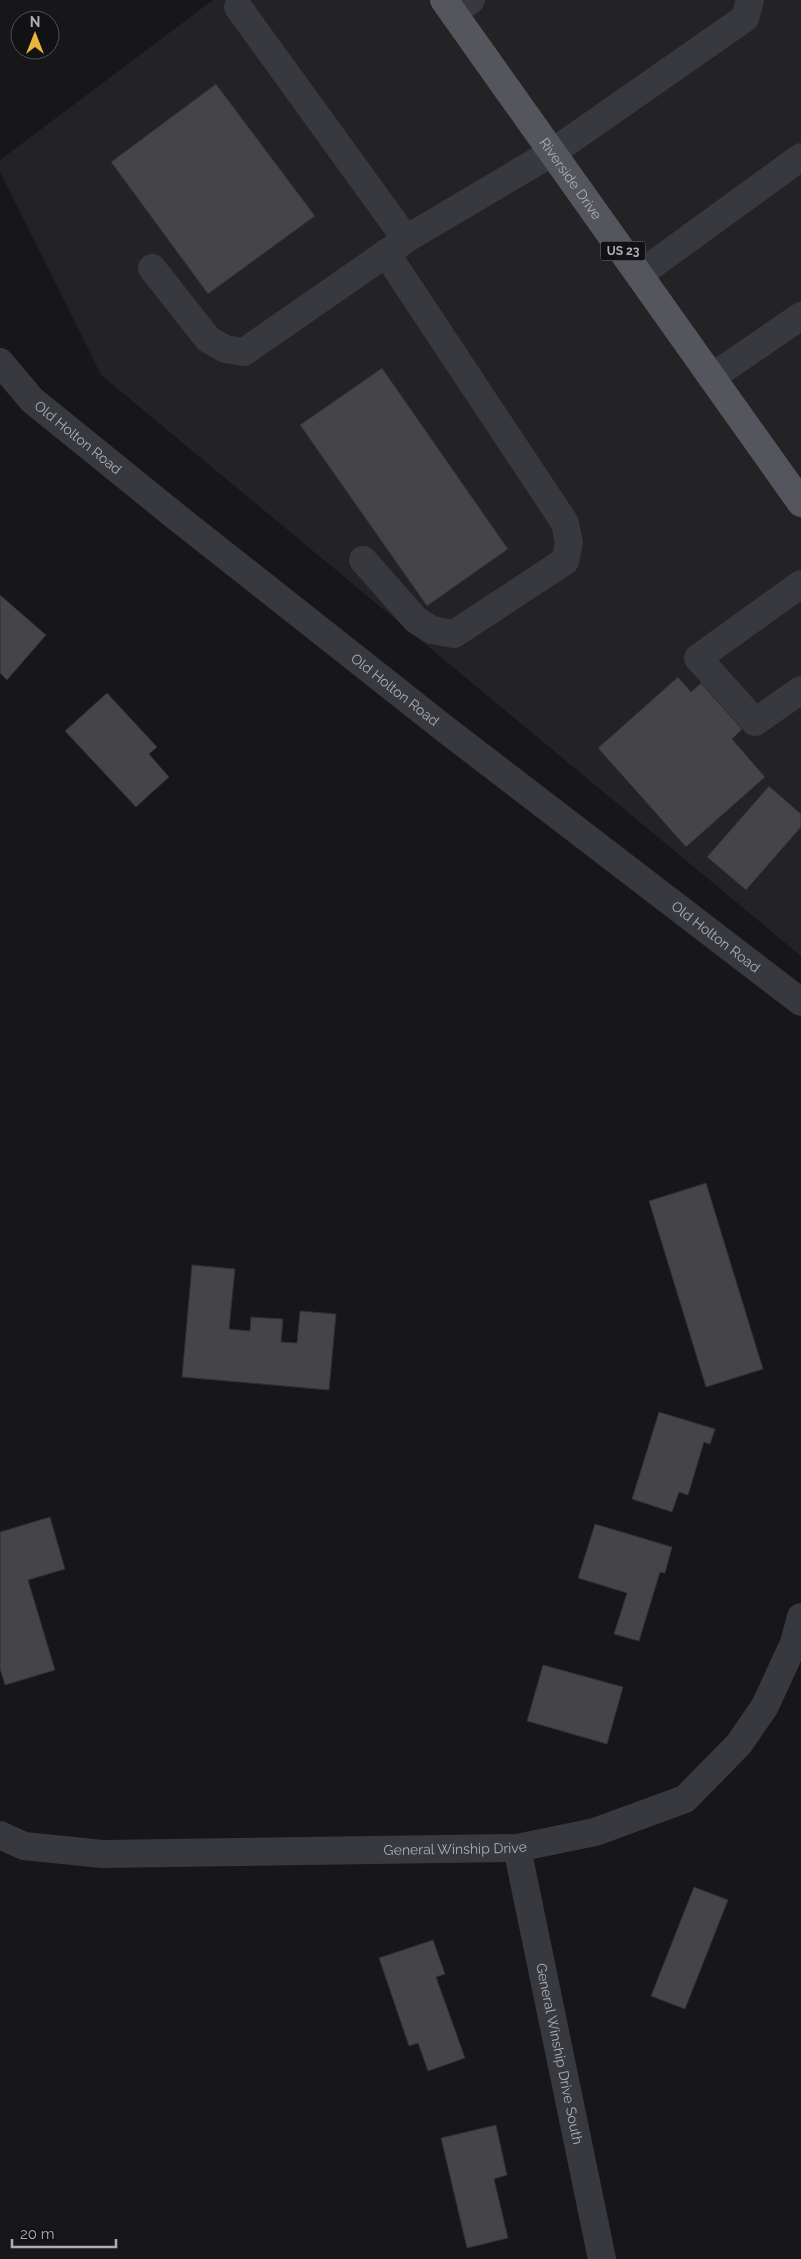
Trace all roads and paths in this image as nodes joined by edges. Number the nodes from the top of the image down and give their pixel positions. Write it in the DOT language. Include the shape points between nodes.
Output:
graph roads {
  1 [pos="750,0"];
  2 [pos="456,4"];
  3 [pos="238,7"];
  4 [pos="553,152"];
  5 [pos="801,157"];
  6 [pos="396,246"];
  7 [pos="152,268"];
  8 [pos="640,274"];
  9 [pos="801,316"];
  10 [pos="0,362"];
  11 [pos="712,377"];
  12 [pos="797,489"];
  13 [pos="363,560"];
  14 [pos="801,584"];
  15 [pos="801,690"];
  16 [pos="801,1002"];
  17 [pos="801,1617"];
  18 [pos="0,1835"];
  19 [pos="517,1848"];
  20 [pos="602,2259"];
  1 -- 4 [label="street" via="746,18"];
  2 -- 4 [label="main road, Riverside Drive / US 23"];
  3 -- 6 [label="street"];
  4 -- 6 [label="street"];
  4 -- 8 [label="main road, Riverside Drive / US 23"];
  5 -- 8 [label="street"];
  6 -- 7 [label="street" via="244,352 225,349 208,340"];
  6 -- 13 [label="street" via="565,523 569,543 565,561 454,634 432,630 416,620"];
  8 -- 11 [label="main road, Riverside Drive / US 23"];
  9 -- 11 [label="street"];
  10 -- 16 [label="street, Old Holton Road" via="32,400 174,515 452,736"];
  11 -- 12 [label="main road, Riverside Drive / US 23"];
  14 -- 15 [label="street" via="698,658 755,722"];
  17 -- 19 [label="street, General Winship Drive" via="794,1643 765,1706 739,1744 685,1799 596,1832"];
  18 -- 19 [label="street, General Winship Drive" via="24,1846 102,1854"];
  19 -- 20 [label="street, General Winship Drive South"];
}
